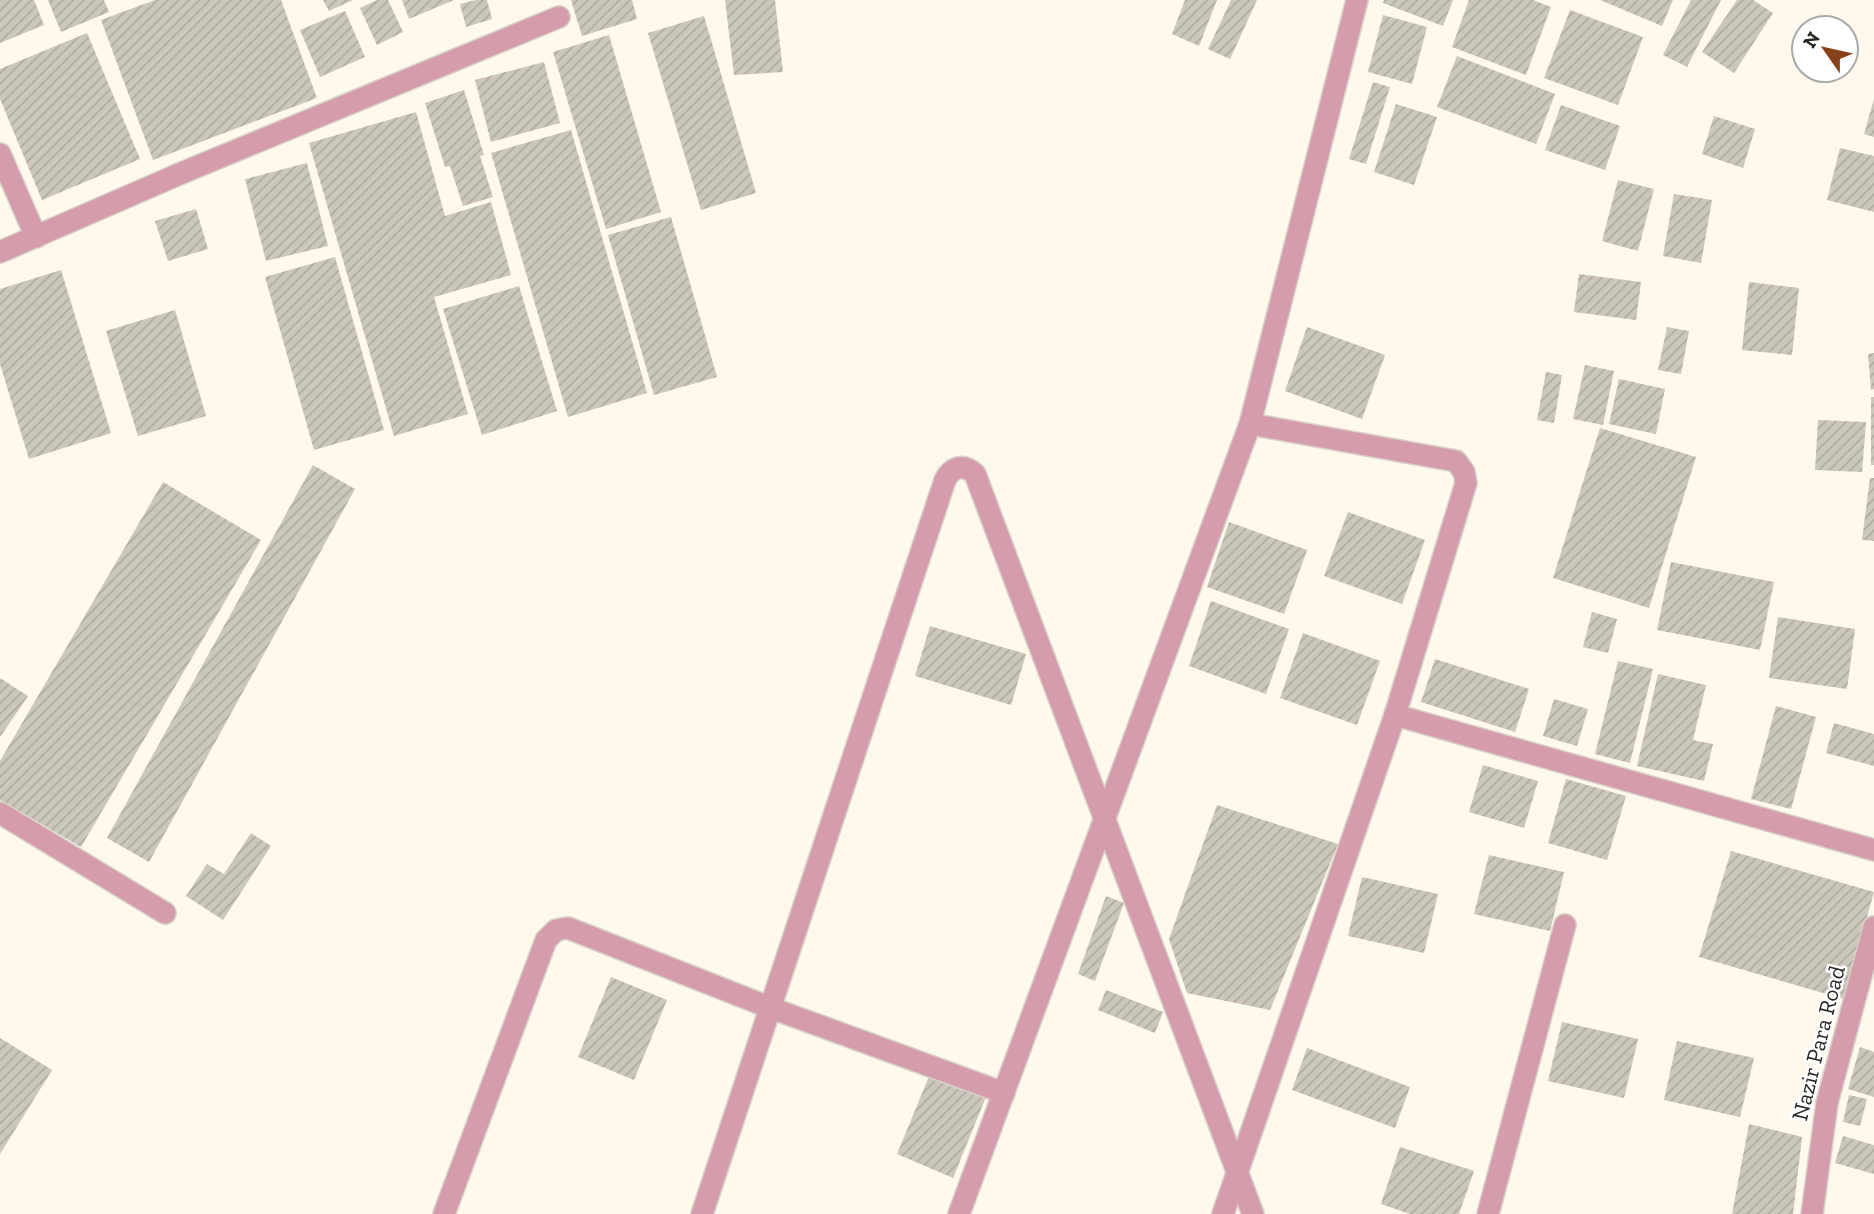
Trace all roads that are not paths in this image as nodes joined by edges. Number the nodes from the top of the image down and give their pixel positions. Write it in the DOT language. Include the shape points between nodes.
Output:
graph roads {
  1 [pos="1357,0"];
  2 [pos="559,17"];
  3 [pos="0,153"];
  4 [pos="36,237"];
  5 [pos="0,252"];
  6 [pos="1250,424"];
  7 [pos="1395,715"];
  8 [pos="0,813"];
  9 [pos="1103,816"];
  10 [pos="1874,850"];
  11 [pos="165,913"];
  12 [pos="1565,925"];
  13 [pos="1874,927"];
  14 [pos="771,1008"];
  15 [pos="1004,1093"];
  16 [pos="1237,1173"];
  17 [pos="444,1214"];
  18 [pos="702,1214"];
  19 [pos="959,1214"];
  20 [pos="1223,1214"];
  21 [pos="1253,1214"];
  22 [pos="1488,1214"];
  23 [pos="1812,1214"];
  1 -- 6 [label="street"];
  2 -- 4 [label="street"];
  3 -- 4 [label="street"];
  4 -- 5 [label="street"];
  6 -- 7 [label="street" via="1457,461 1464,472 1466,483"];
  6 -- 9 [label="street"];
  7 -- 10 [label="street"];
  7 -- 16 [label="street"];
  8 -- 11 [label="street"];
  9 -- 14 [label="street" via="975,474 968,468 950,471"];
  9 -- 15 [label="street"];
  9 -- 16 [label="street"];
  12 -- 22 [label="street"];
  13 -- 23 [label="street, Nazir Para Road" via="1827,1103"];
  14 -- 15 [label="street"];
  14 -- 17 [label="street" via="568,928 556,930 545,940"];
  14 -- 18 [label="street"];
  15 -- 19 [label="street"];
  16 -- 20 [label="street"];
  16 -- 21 [label="street"];
}
